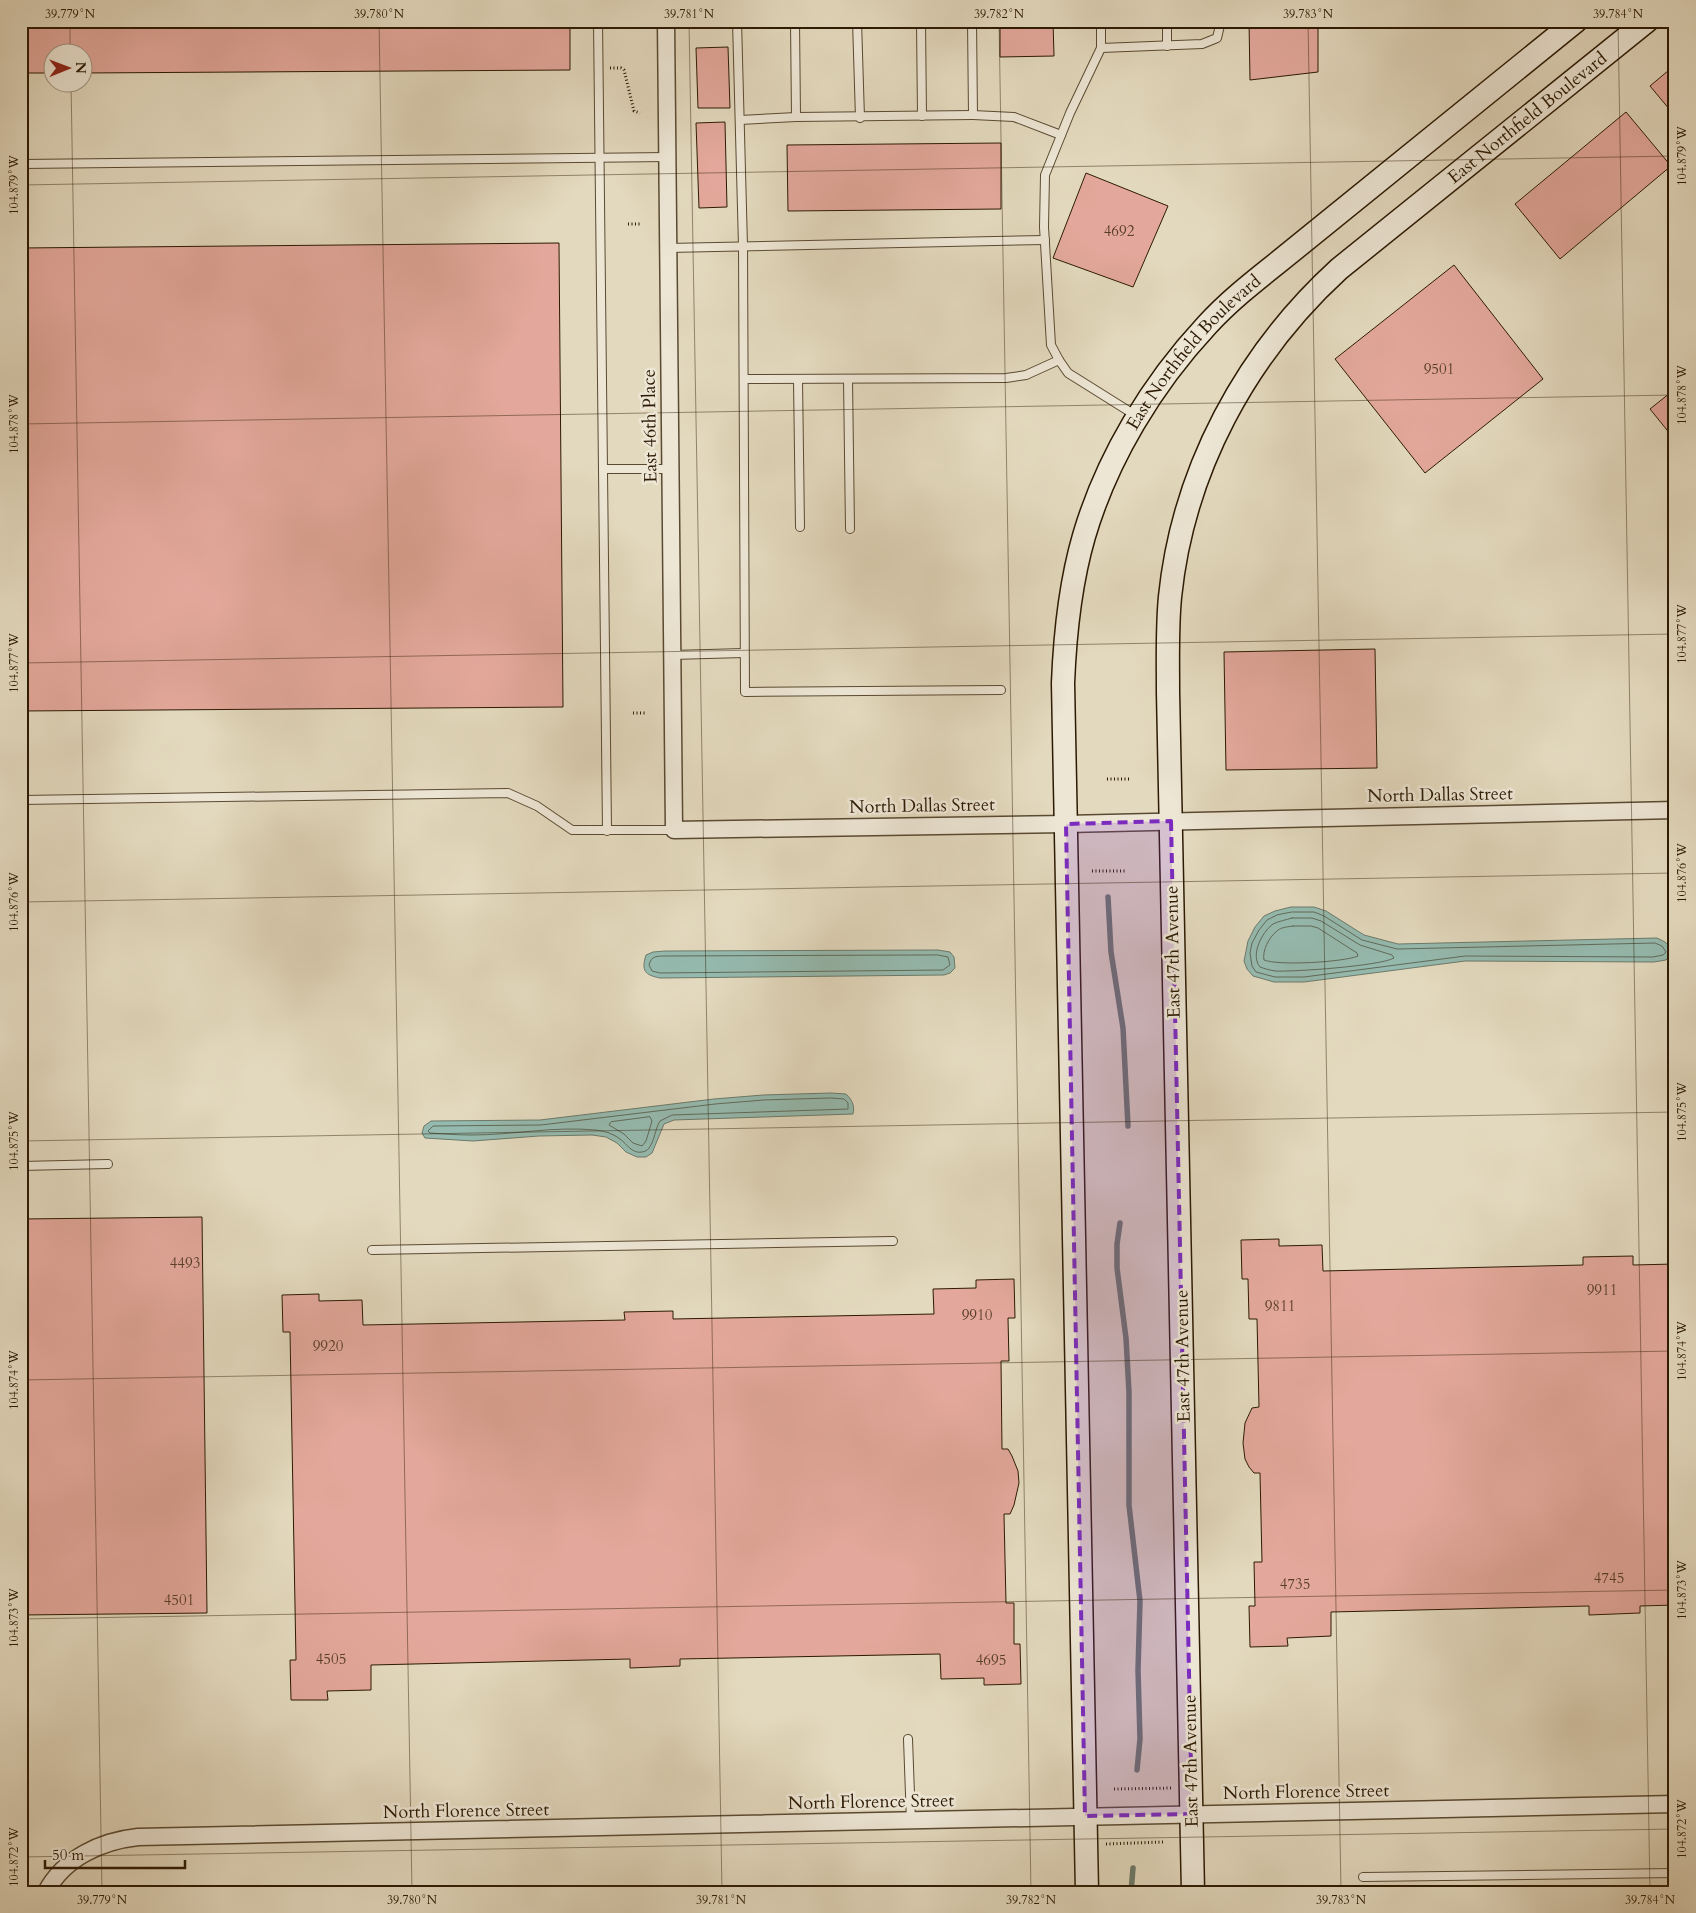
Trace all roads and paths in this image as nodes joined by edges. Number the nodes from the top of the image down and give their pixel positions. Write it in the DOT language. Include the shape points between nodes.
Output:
graph roads {
  1 [pos="598,21"];
  2 [pos="666,21"];
  3 [pos="737,21"];
  4 [pos="794,21"];
  5 [pos="857,21"];
  6 [pos="921,21"];
  7 [pos="972,21"];
  8 [pos="1100,21"];
  9 [pos="1167,21"];
  10 [pos="1221,21"];
  11 [pos="1576,21"];
  12 [pos="1647,21"];
  13 [pos="1167,46"];
  14 [pos="1101,48"];
  15 [pos="610,68"];
  16 [pos="640,113"];
  17 [pos="973,115"];
  18 [pos="922,116"];
  19 [pos="796,118"];
  20 [pos="860,118"];
  21 [pos="740,120"];
  22 [pos="1061,135"];
  23 [pos="668,158"];
  24 [pos="599,159"];
  25 [pos="21,164"];
  26 [pos="628,224"];
  27 [pos="641,224"];
  28 [pos="1045,240"];
  29 [pos="743,246"];
  30 [pos="668,248"];
  31 [pos="1059,360"];
  32 [pos="744,379"];
  33 [pos="798,379"];
  34 [pos="848,379"];
  35 [pos="1138,417"];
  36 [pos="603,469"];
  37 [pos="670,469"];
  38 [pos="800,527"];
  39 [pos="850,529"];
  40 [pos="744,653"];
  41 [pos="672,655"];
  42 [pos="1001,690"];
  43 [pos="633,713"];
  44 [pos="646,713"];
  45 [pos="1107,779"];
  46 [pos="1130,779"];
  47 [pos="21,800"];
  48 [pos="1675,810"];
  49 [pos="1171,821"];
  50 [pos="1066,824"];
  51 [pos="674,830"];
  52 [pos="607,831"];
  53 [pos="1092,871"];
  54 [pos="1127,871"];
  55 [pos="108,1164"];
  56 [pos="21,1166"];
  57 [pos="893,1241"];
  58 [pos="372,1250"];
  59 [pos="908,1739"];
  60 [pos="1173,1788"];
  61 [pos="1114,1789"];
  62 [pos="1675,1804"];
  63 [pos="1192,1814"];
  64 [pos="1085,1816"];
  65 [pos="911,1822"];
  66 [pos="1163,1842"];
  67 [pos="1105,1844"];
  68 [pos="1675,1873"];
  69 [pos="1363,1878"];
  70 [pos="46,1892"];
  71 [pos="1086,1892"];
  72 [pos="1193,1892"];
  1 -- 24 [label="lane"];
  2 -- 23 [label="street, East 46th Place"];
  3 -- 21 [label="lane"];
  4 -- 19 [label="lane"];
  5 -- 20 [label="lane"];
  6 -- 18 [label="lane"];
  7 -- 17 [label="lane"];
  8 -- 14 [label="lane"];
  9 -- 13 [label="lane"];
  10 -- 13 [label="lane" via="1217,38 1202,44"];
  11 -- 35 [label="main road, East Northfield Boulevard" via="1232,300 1162,379"];
  12 -- 49 [label="main road, East Northfield Boulevard" via="1339,268 1288,320 1242,384 1221,422 1199,475 1175,564 1168,631"];
  13 -- 14 [label="lane"];
  14 -- 22 [label="lane"];
  15 -- 16 [label="path" via="624,70 634,112"];
  17 -- 18 [label="lane"];
  17 -- 22 [label="lane" via="1014,118"];
  18 -- 20 [label="lane"];
  19 -- 20 [label="lane"];
  19 -- 21 [label="lane"];
  21 -- 29 [label="lane"];
  22 -- 28 [label="lane" via="1045,175"];
  23 -- 24 [label="lane"];
  23 -- 30 [label="street, East 46th Place"];
  24 -- 25 [label="lane"];
  24 -- 36 [label="lane"];
  26 -- 27 [label="path"];
  28 -- 29 [label="lane"];
  28 -- 31 [label="lane" via="1051,345"];
  29 -- 30 [label="lane"];
  29 -- 32 [label="lane"];
  30 -- 37 [label="street, East 46th Place"];
  31 -- 34 [label="lane" via="1026,375 1006,378"];
  31 -- 35 [label="lane" via="1068,373"];
  32 -- 33 [label="lane"];
  32 -- 40 [label="lane"];
  33 -- 34 [label="lane"];
  33 -- 38 [label="lane"];
  34 -- 39 [label="lane"];
  35 -- 50 [label="main road, East Northfield Boulevard" via="1109,469 1084,536 1073,586 1063,682"];
  36 -- 37 [label="lane"];
  36 -- 52 [label="lane"];
  37 -- 41 [label="street, East 46th Place"];
  40 -- 41 [label="lane"];
  40 -- 42 [label="lane" via="745,692"];
  41 -- 51 [label="street, East 46th Place"];
  43 -- 44 [label="path"];
  45 -- 46 [label="path"];
  47 -- 52 [label="lane" via="508,793 537,806 572,830"];
  48 -- 49 [label="street, North Dallas Street"];
  49 -- 50 [label="street, North Dallas Street"];
  49 -- 63 [label="main road, East 47th Avenue"];
  50 -- 51 [label="street, North Dallas Street"];
  50 -- 64 [label="main road"];
  51 -- 52 [label="lane"];
  53 -- 54 [label="path"];
  55 -- 56 [label="lane"];
  57 -- 58 [label="lane"];
  59 -- 65 [label="lane"];
  60 -- 61 [label="path"];
  62 -- 63 [label="street, North Florence Street"];
  63 -- 64 [label="street, North Florence Street"];
  63 -- 72 [label="main road, East 47th Avenue"];
  64 -- 65 [label="street, North Florence Street"];
  64 -- 71 [label="main road"];
  65 -- 70 [label="street, North Florence Street" via="138,1837 94,1848 60,1871"];
  66 -- 67 [label="path"];
  68 -- 69 [label="lane"];
}
